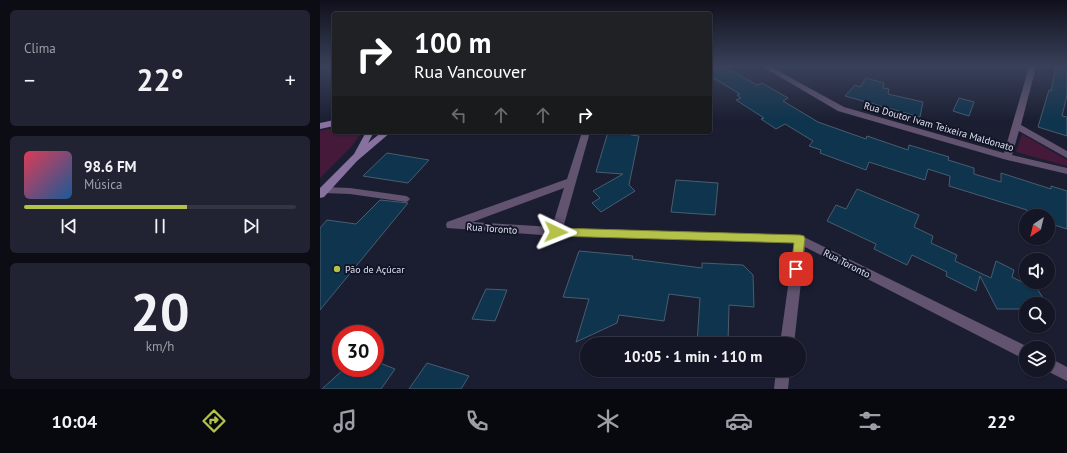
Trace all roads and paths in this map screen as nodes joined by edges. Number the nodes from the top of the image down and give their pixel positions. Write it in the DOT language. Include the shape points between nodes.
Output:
graph roads {
  1 [pos="800,85"];
  2 [pos="1027,85"];
  3 [pos="332,123"];
  4 [pos="1015,125"];
  5 [pos="320,126"];
  6 [pos="369,134"];
  7 [pos="385,134"];
  8 [pos="585,134"];
  9 [pos="1067,155"];
  10 [pos="1007,157"];
  11 [pos="354,160"];
  12 [pos="1067,171"];
  13 [pos="570,182"];
  14 [pos="322,192"];
  15 [pos="406,199"];
  16 [pos="556,232"];
  17 [pos="800,239"];
  18 [pos="788,337"];
  19 [pos="1019,349"];
  20 [pos="1055,368"];
  21 [pos="1067,374"];
  22 [pos="782,377"];
  23 [pos="781,389"];
  1 -- 10 [label="street, Rua Doutor Ivam Teixeira Maldonato" via="841,109"];
  2 -- 4 [label="street"];
  3 -- 5 [label="main road"];
  4 -- 9 [label="street"];
  4 -- 10 [label="street"];
  6 -- 11 [label="main road"];
  7 -- 11 [label="main road"];
  8 -- 13 [label="street"];
  10 -- 12 [label="street, Rua Doutor Ivam Teixeira Maldonato"];
  11 -- 14 [label="main road"];
  13 -- 16 [label="street"];
  13 -- 16 [label="street, Rua Toronto" via="451,225"];
  14 -- 15 [label="lane" via="350,191"];
  16 -- 17 [label="street, Rua Toronto"];
  17 -- 18 [label="street"];
  17 -- 19 [label="street, Rua Toronto"];
  20 -- 21 [label="street"];
  22 -- 23 [label="street"];
}
